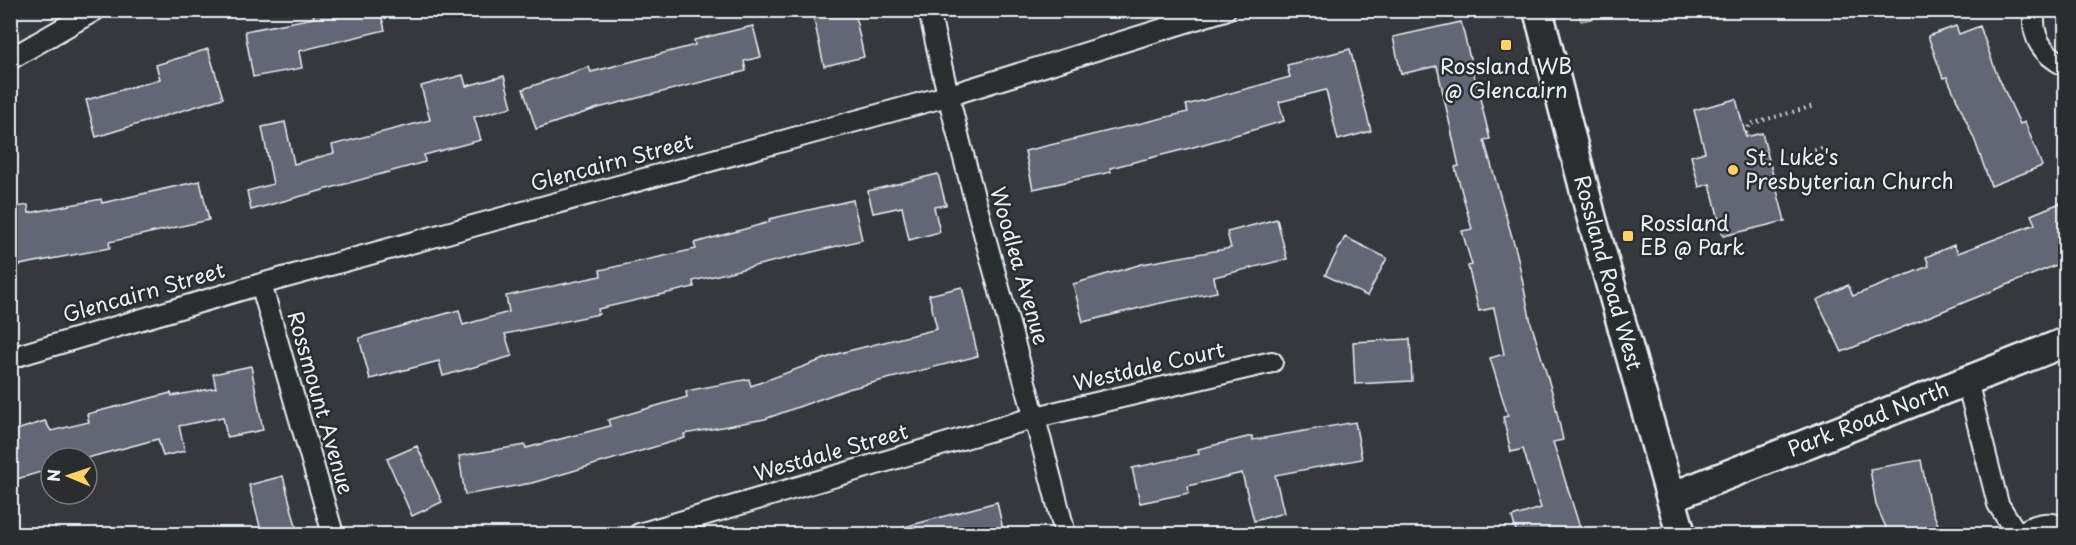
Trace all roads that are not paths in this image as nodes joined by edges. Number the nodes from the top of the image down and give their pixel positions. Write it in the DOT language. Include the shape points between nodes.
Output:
graph roads {
  1 [pos="95,10"];
  2 [pos="929,10"];
  3 [pos="1225,10"];
  4 [pos="1538,10"];
  5 [pos="2036,10"];
  6 [pos="10,59"];
  7 [pos="2066,66"];
  8 [pos="947,96"];
  9 [pos="261,284"];
  10 [pos="2066,342"];
  11 [pos="10,358"];
  12 [pos="1272,363"];
  13 [pos="1967,381"];
  14 [pos="1036,417"];
  15 [pos="1671,497"];
  16 [pos="2066,528"];
  17 [pos="333,534"];
  18 [pos="639,534"];
  19 [pos="1065,534"];
  20 [pos="1681,534"];
  21 [pos="2018,534"];
  1 -- 6 [label="street"];
  2 -- 8 [label="street, Woodlea Avenue"];
  3 -- 8 [label="street, Glencairn Street"];
  4 -- 15 [label="main road, Rossland Road West"];
  5 -- 7 [label="street" via="2035,35 2052,59"];
  8 -- 9 [label="street, Glencairn Street"];
  8 -- 14 [label="street, Woodlea Avenue"];
  9 -- 11 [label="street, Glencairn Street"];
  9 -- 17 [label="street, Rossmount Avenue"];
  10 -- 13 [label="main road, Park Road North"];
  12 -- 14 [label="street, Westdale Court"];
  13 -- 15 [label="main road, Park Road North"];
  13 -- 21 [label="street" via="1998,504"];
  14 -- 18 [label="street, Westdale Street"];
  14 -- 19 [label="street, Woodlea Avenue"];
  15 -- 20 [label="main road, Rossland Road West"];
  16 -- 21 [label="street" via="2043,523"];
}
